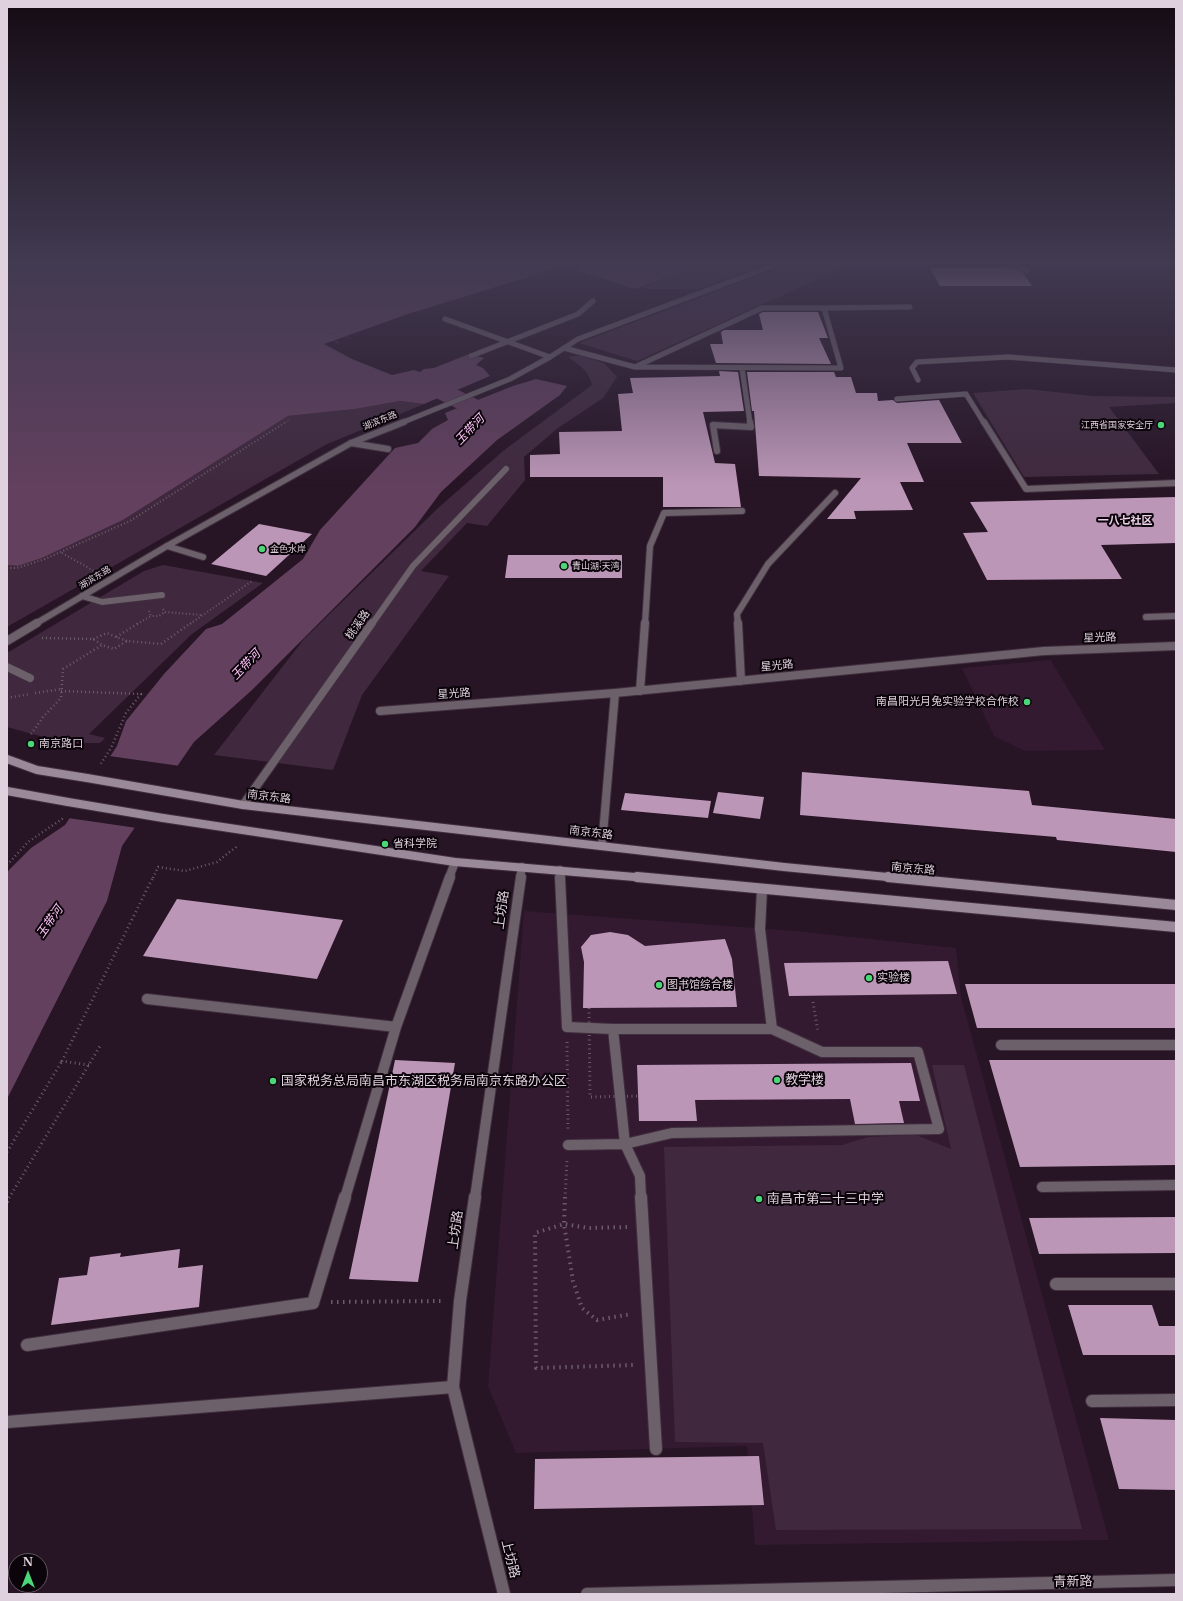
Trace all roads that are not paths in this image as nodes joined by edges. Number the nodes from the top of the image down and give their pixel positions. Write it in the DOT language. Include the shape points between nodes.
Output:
graph roads {
  1 [pos="497,338"];
  2 [pos="520,338"];
  3 [pos="581,338"];
  4 [pos="699,338"];
  5 [pos="832,338"];
  6 [pos="509,342"];
  7 [pos="564,348"];
  8 [pos="472,356"];
  9 [pos="550,357"];
  10 [pos="635,368"];
  11 [pos="742,368"];
  12 [pos="1176,370"];
  13 [pos="918,380"];
  14 [pos="897,399"];
  15 [pos="351,443"];
  16 [pos="388,449"];
  17 [pos="717,451"];
  18 [pos="506,469"];
  19 [pos="1176,483"];
  20 [pos="835,493"];
  21 [pos="742,511"];
  22 [pos="167,546"];
  23 [pos="203,557"];
  24 [pos="162,595"];
  25 [pos="82,596"];
  26 [pos="1176,616"];
  27 [pos="1146,617"];
  28 [pos="7,641"];
  29 [pos="1176,646"];
  30 [pos="7,667"];
  31 [pos="30,678"];
  32 [pos="741,681"];
  33 [pos="640,691"];
  34 [pos="615,694"];
  35 [pos="380,711"];
  36 [pos="7,759"];
  37 [pos="7,791"];
  38 [pos="243,805"];
  39 [pos="602,846"];
  40 [pos="456,862"];
  41 [pos="522,867"];
  42 [pos="560,870"];
  43 [pos="762,889"];
  44 [pos="1176,905"];
  45 [pos="1176,927"];
  46 [pos="147,999"];
  47 [pos="396,1027"];
  48 [pos="613,1029"];
  49 [pos="772,1029"];
  50 [pos="1001,1045"];
  51 [pos="1176,1045"];
  52 [pos="626,1144"];
  53 [pos="568,1145"];
  54 [pos="1176,1185"];
  55 [pos="1042,1187"];
  56 [pos="1056,1284"];
  57 [pos="1176,1284"];
  58 [pos="27,1345"];
  59 [pos="453,1387"];
  60 [pos="1176,1400"];
  61 [pos="1092,1401"];
  62 [pos="7,1422"];
  63 [pos="656,1449"];
  64 [pos="1176,1580"];
  65 [pos="504,1594"];
  66 [pos="587,1594"];
  1 -- 6 [label="street"];
  2 -- 6 [label="street"];
  3 -- 7 [label="street, 湖滨东路"];
  4 -- 10 [label="street"];
  5 -- 11 [label="street" via="841,368"];
  6 -- 8 [label="street"];
  6 -- 9 [label="street"];
  7 -- 9 [label="street, 湖滨东路"];
  7 -- 10 [label="street"];
  9 -- 15 [label="street, 湖滨东路" via="498,384"];
  10 -- 11 [label="street"];
  11 -- 17 [label="street" via="751,427 713,425"];
  12 -- 13 [label="street" via="1008,357 918,362 912,368"];
  14 -- 19 [label="street" via="966,394 1026,489"];
  15 -- 16 [label="street"];
  15 -- 22 [label="street, 湖滨东路"];
  18 -- 38 [label="street, 桃溪路" via="413,566"];
  20 -- 32 [label="street" via="768,564 736,614"];
  21 -- 33 [label="street" via="664,513 650,546"];
  22 -- 23 [label="street"];
  22 -- 25 [label="street, 湖滨东路"];
  24 -- 25 [label="street" via="102,602"];
  25 -- 28 [label="street, 湖滨东路"];
  26 -- 27 [label="street"];
  29 -- 32 [label="street, 星光路" via="1044,651"];
  30 -- 31 [label="street"];
  32 -- 33 [label="street, 星光路"];
  33 -- 34 [label="street, 星光路"];
  34 -- 35 [label="street, 星光路"];
  34 -- 39 [label="street"];
  36 -- 38 [label="main road, 南京东路, bridge" via="37,770"];
  37 -- 40 [label="main road, bridge" via="243,831"];
  38 -- 39 [label="main road, 南京东路"];
  39 -- 44 [label="main road, 南京东路" via="784,867"];
  40 -- 41 [label="main road"];
  40 -- 47 [label="street"];
  41 -- 42 [label="main road"];
  41 -- 59 [label="street, 上坊路" via="460,1301"];
  42 -- 43 [label="main road"];
  42 -- 48 [label="street" via="566,1027"];
  43 -- 45 [label="main road"];
  43 -- 49 [label="street" via="760,929"];
  46 -- 47 [label="street"];
  47 -- 58 [label="street" via="313,1303"];
  48 -- 49 [label="street"];
  48 -- 52 [label="street"];
  49 -- 52 [label="street" via="822,1052 918,1052 939,1129 672,1133"];
  50 -- 51 [label="street"];
  52 -- 53 [label="street"];
  52 -- 63 [label="street" via="640,1176"];
  54 -- 55 [label="street"];
  56 -- 57 [label="street"];
  59 -- 62 [label="street"];
  59 -- 65 [label="street, 上坊路"];
  60 -- 61 [label="street"];
  64 -- 66 [label="street, 青新路"];
}
